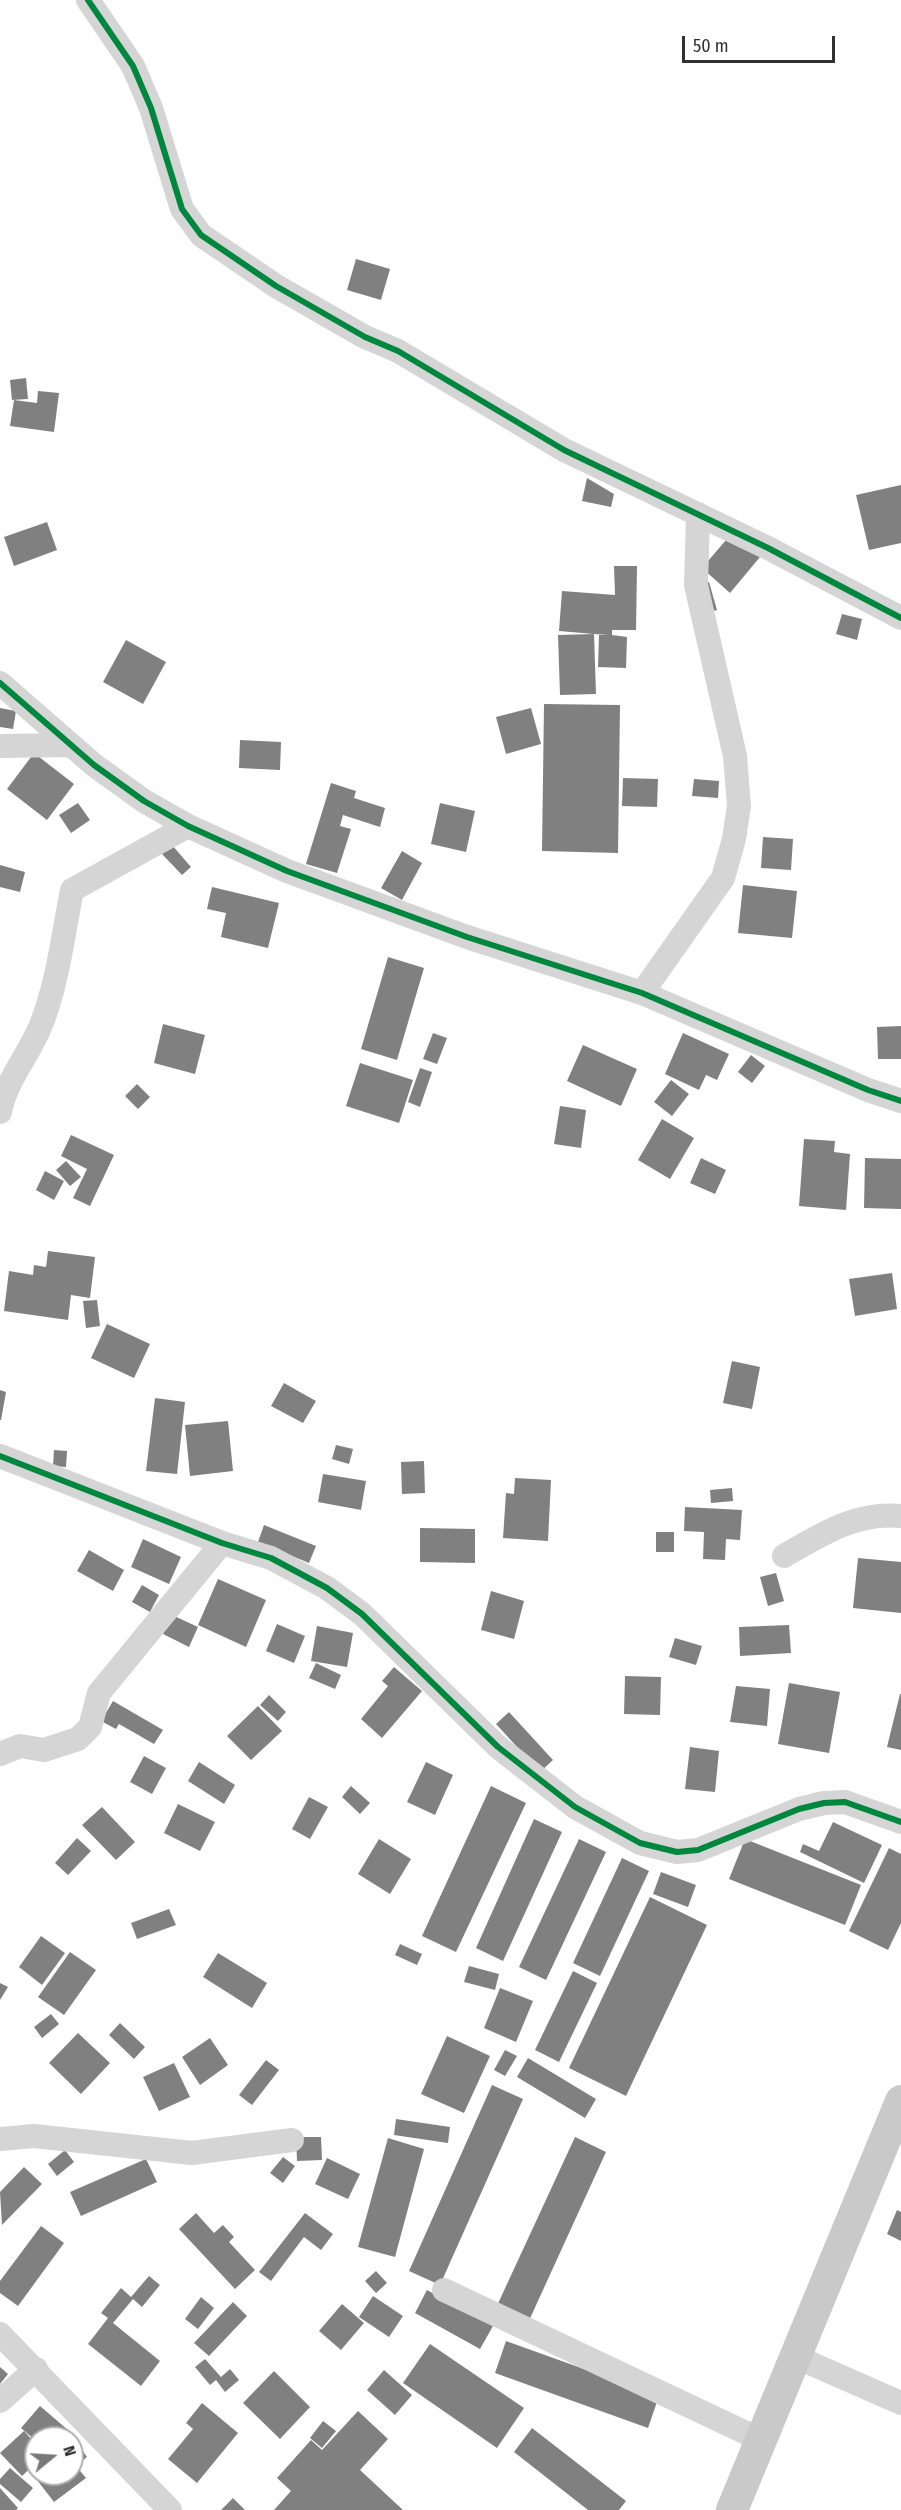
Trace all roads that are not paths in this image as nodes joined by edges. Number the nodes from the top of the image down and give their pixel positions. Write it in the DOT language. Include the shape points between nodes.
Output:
graph roads {
  1 [pos="88,0"];
  2 [pos="698,514"];
  3 [pos="901,618"];
  4 [pos="0,683"];
  5 [pos="0,746"];
  6 [pos="71,746"];
  7 [pos="188,826"];
  8 [pos="642,993"];
  9 [pos="901,1101"];
  10 [pos="0,1112"];
  11 [pos="0,1456"];
  12 [pos="901,1516"];
  13 [pos="222,1543"];
  14 [pos="784,1556"];
  15 [pos="0,1754"];
  16 [pos="901,1822"];
  17 [pos="901,2103"];
  18 [pos="0,2139"];
  19 [pos="292,2140"];
  20 [pos="444,2290"];
  21 [pos="0,2334"];
  22 [pos="794,2356"];
  23 [pos="36,2369"];
  24 [pos="0,2401"];
  25 [pos="901,2403"];
  26 [pos="761,2440"];
  27 [pos="167,2509"];
  28 [pos="732,2510"];
  1 -- 2 [label="street" via="133,66 182,209 201,235 276,285 365,337 398,351 564,450"];
  2 -- 3 [label="street"];
  2 -- 8 [label="street" via="696,585 735,756 739,806 723,878"];
  4 -- 6 [label="street"];
  5 -- 6 [label="street"];
  6 -- 7 [label="street" via="144,801"];
  7 -- 8 [label="street" via="298,875 467,937"];
  7 -- 10 [label="street" via="72,890 52,994 41,1026 12,1076"];
  8 -- 9 [label="street"];
  11 -- 13 [label="street"];
  12 -- 14 [label="street" via="854,1519"];
  13 -- 15 [label="street" via="99,1693 90,1727 78,1739 44,1750 20,1746"];
  13 -- 16 [label="street" via="271,1558 327,1588 362,1614 498,1747 575,1807 640,1843 676,1852 698,1850 799,1809 824,1803 845,1802"];
  17 -- 22 [label="main road"];
  18 -- 19 [label="street" via="34,2136 192,2153"];
  20 -- 26 [label="street"];
  21 -- 23 [label="street"];
  22 -- 25 [label="street"];
  22 -- 26 [label="main road"];
  23 -- 24 [label="street"];
  23 -- 27 [label="street"];
  26 -- 28 [label="main road"];
}
